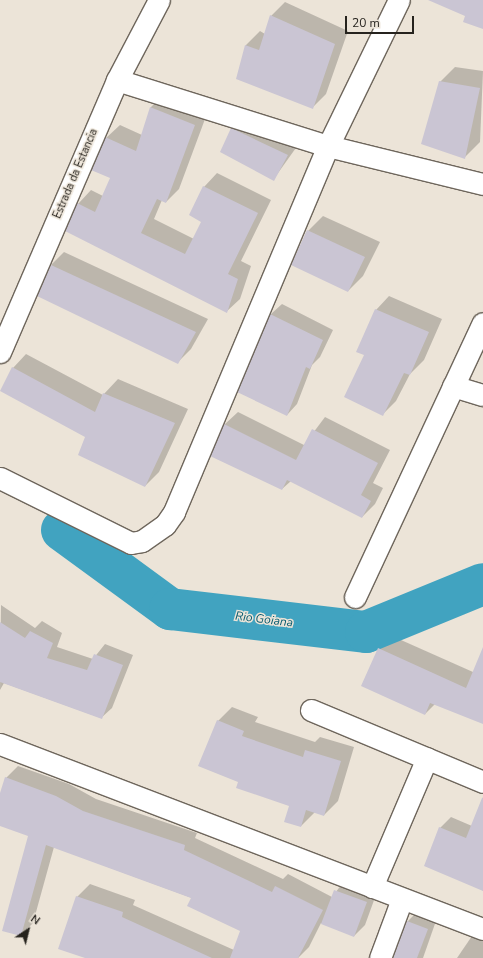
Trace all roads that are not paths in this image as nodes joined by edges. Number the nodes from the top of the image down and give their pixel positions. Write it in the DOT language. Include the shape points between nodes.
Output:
graph roads {
  1 [pos="159,0"];
  2 [pos="399,0"];
  3 [pos="117,80"];
  4 [pos="328,146"];
  5 [pos="483,184"];
  6 [pos="483,323"];
  7 [pos="0,352"];
  8 [pos="453,386"];
  9 [pos="483,395"];
  10 [pos="0,478"];
  11 [pos="354,597"];
  12 [pos="311,710"];
  13 [pos="0,744"];
  14 [pos="427,758"];
  15 [pos="483,782"];
  16 [pos="372,887"];
  17 [pos="402,899"];
  18 [pos="483,929"];
  19 [pos="380,958"];
  1 -- 3 [label="street, Estrada da Estancia"];
  2 -- 4 [label="street"];
  3 -- 4 [label="street"];
  3 -- 7 [label="street, Estrada da Estancia"];
  4 -- 5 [label="street"];
  4 -- 10 [label="street" via="174,512 165,525 142,541 131,543"];
  6 -- 8 [label="street"];
  8 -- 9 [label="street"];
  8 -- 11 [label="street"];
  12 -- 14 [label="street"];
  13 -- 16 [label="street"];
  14 -- 15 [label="street"];
  14 -- 16 [label="street"];
  16 -- 17 [label="street"];
  17 -- 18 [label="street"];
  17 -- 19 [label="street"];
}
